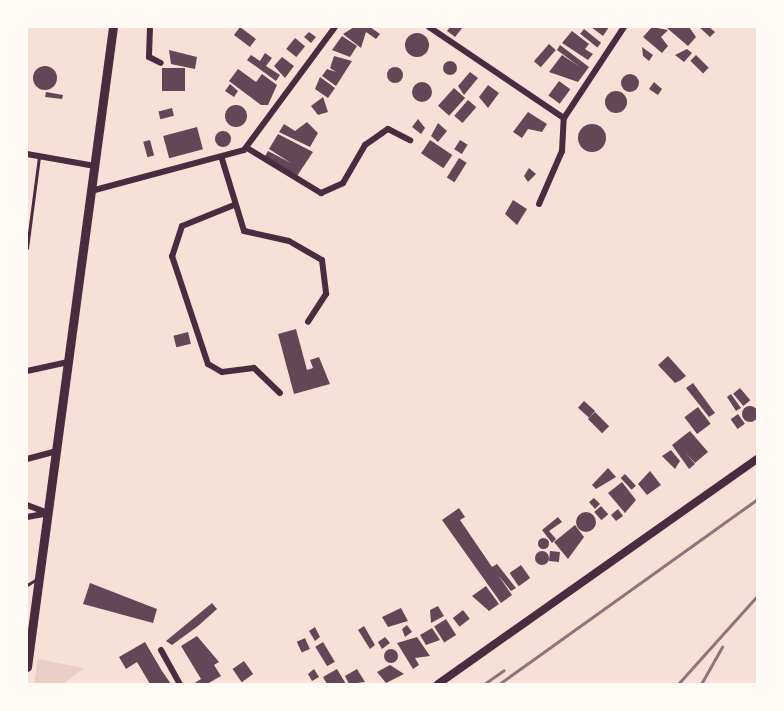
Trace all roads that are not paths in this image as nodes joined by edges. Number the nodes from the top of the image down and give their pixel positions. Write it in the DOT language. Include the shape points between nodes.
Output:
graph roads {
  1 [pos="113,27"];
  2 [pos="150,27"];
  3 [pos="335,27"];
  4 [pos="429,27"];
  5 [pos="624,27"];
  6 [pos="161,63"];
  7 [pos="564,118"];
  8 [pos="410,140"];
  9 [pos="247,148"];
  10 [pos="27,154"];
  11 [pos="39,155"];
  12 [pos="222,159"];
  13 [pos="95,166"];
  14 [pos="91,191"];
  15 [pos="538,204"];
  16 [pos="234,205"];
  17 [pos="27,206"];
  18 [pos="32,207"];
  19 [pos="27,248"];
  20 [pos="308,322"];
  21 [pos="68,362"];
  22 [pos="27,371"];
  23 [pos="280,393"];
  24 [pos="56,451"];
  25 [pos="27,459"];
  26 [pos="757,459"];
  27 [pos="27,505"];
  28 [pos="48,513"];
  29 [pos="27,517"];
  30 [pos="39,578"];
  31 [pos="27,585"];
  32 [pos="161,650"];
  33 [pos="27,667"];
  34 [pos="180,684"];
  35 [pos="438,684"];
  1 -- 13 [label="main road"];
  2 -- 6 [label="street" via="149,57"];
  3 -- 9 [label="street"];
  4 -- 7 [label="street"];
  5 -- 7 [label="street"];
  7 -- 15 [label="street" via="562,151"];
  8 -- 9 [label="street" via="388,129 372,138 344,183 321,192"];
  9 -- 12 [label="street"];
  10 -- 11 [label="street"];
  11 -- 13 [label="street"];
  11 -- 18 [label="lane"];
  12 -- 14 [label="street"];
  12 -- 16 [label="street"];
  13 -- 14 [label="main road"];
  14 -- 21 [label="main road"];
  16 -- 20 [label="street" via="244,231 289,241 322,260 326,294"];
  16 -- 23 [label="street" via="182,226 174,236 172,256 208,364 222,372 254,368"];
  17 -- 18 [label="lane"];
  18 -- 19 [label="lane"];
  21 -- 22 [label="street"];
  21 -- 24 [label="main road"];
  24 -- 25 [label="street"];
  24 -- 28 [label="main road"];
  26 -- 35 [label="street"];
  27 -- 28 [label="street"];
  28 -- 29 [label="street"];
  28 -- 30 [label="main road"];
  30 -- 31 [label="lane"];
  30 -- 33 [label="main road"];
  32 -- 34 [label="street"];
}
